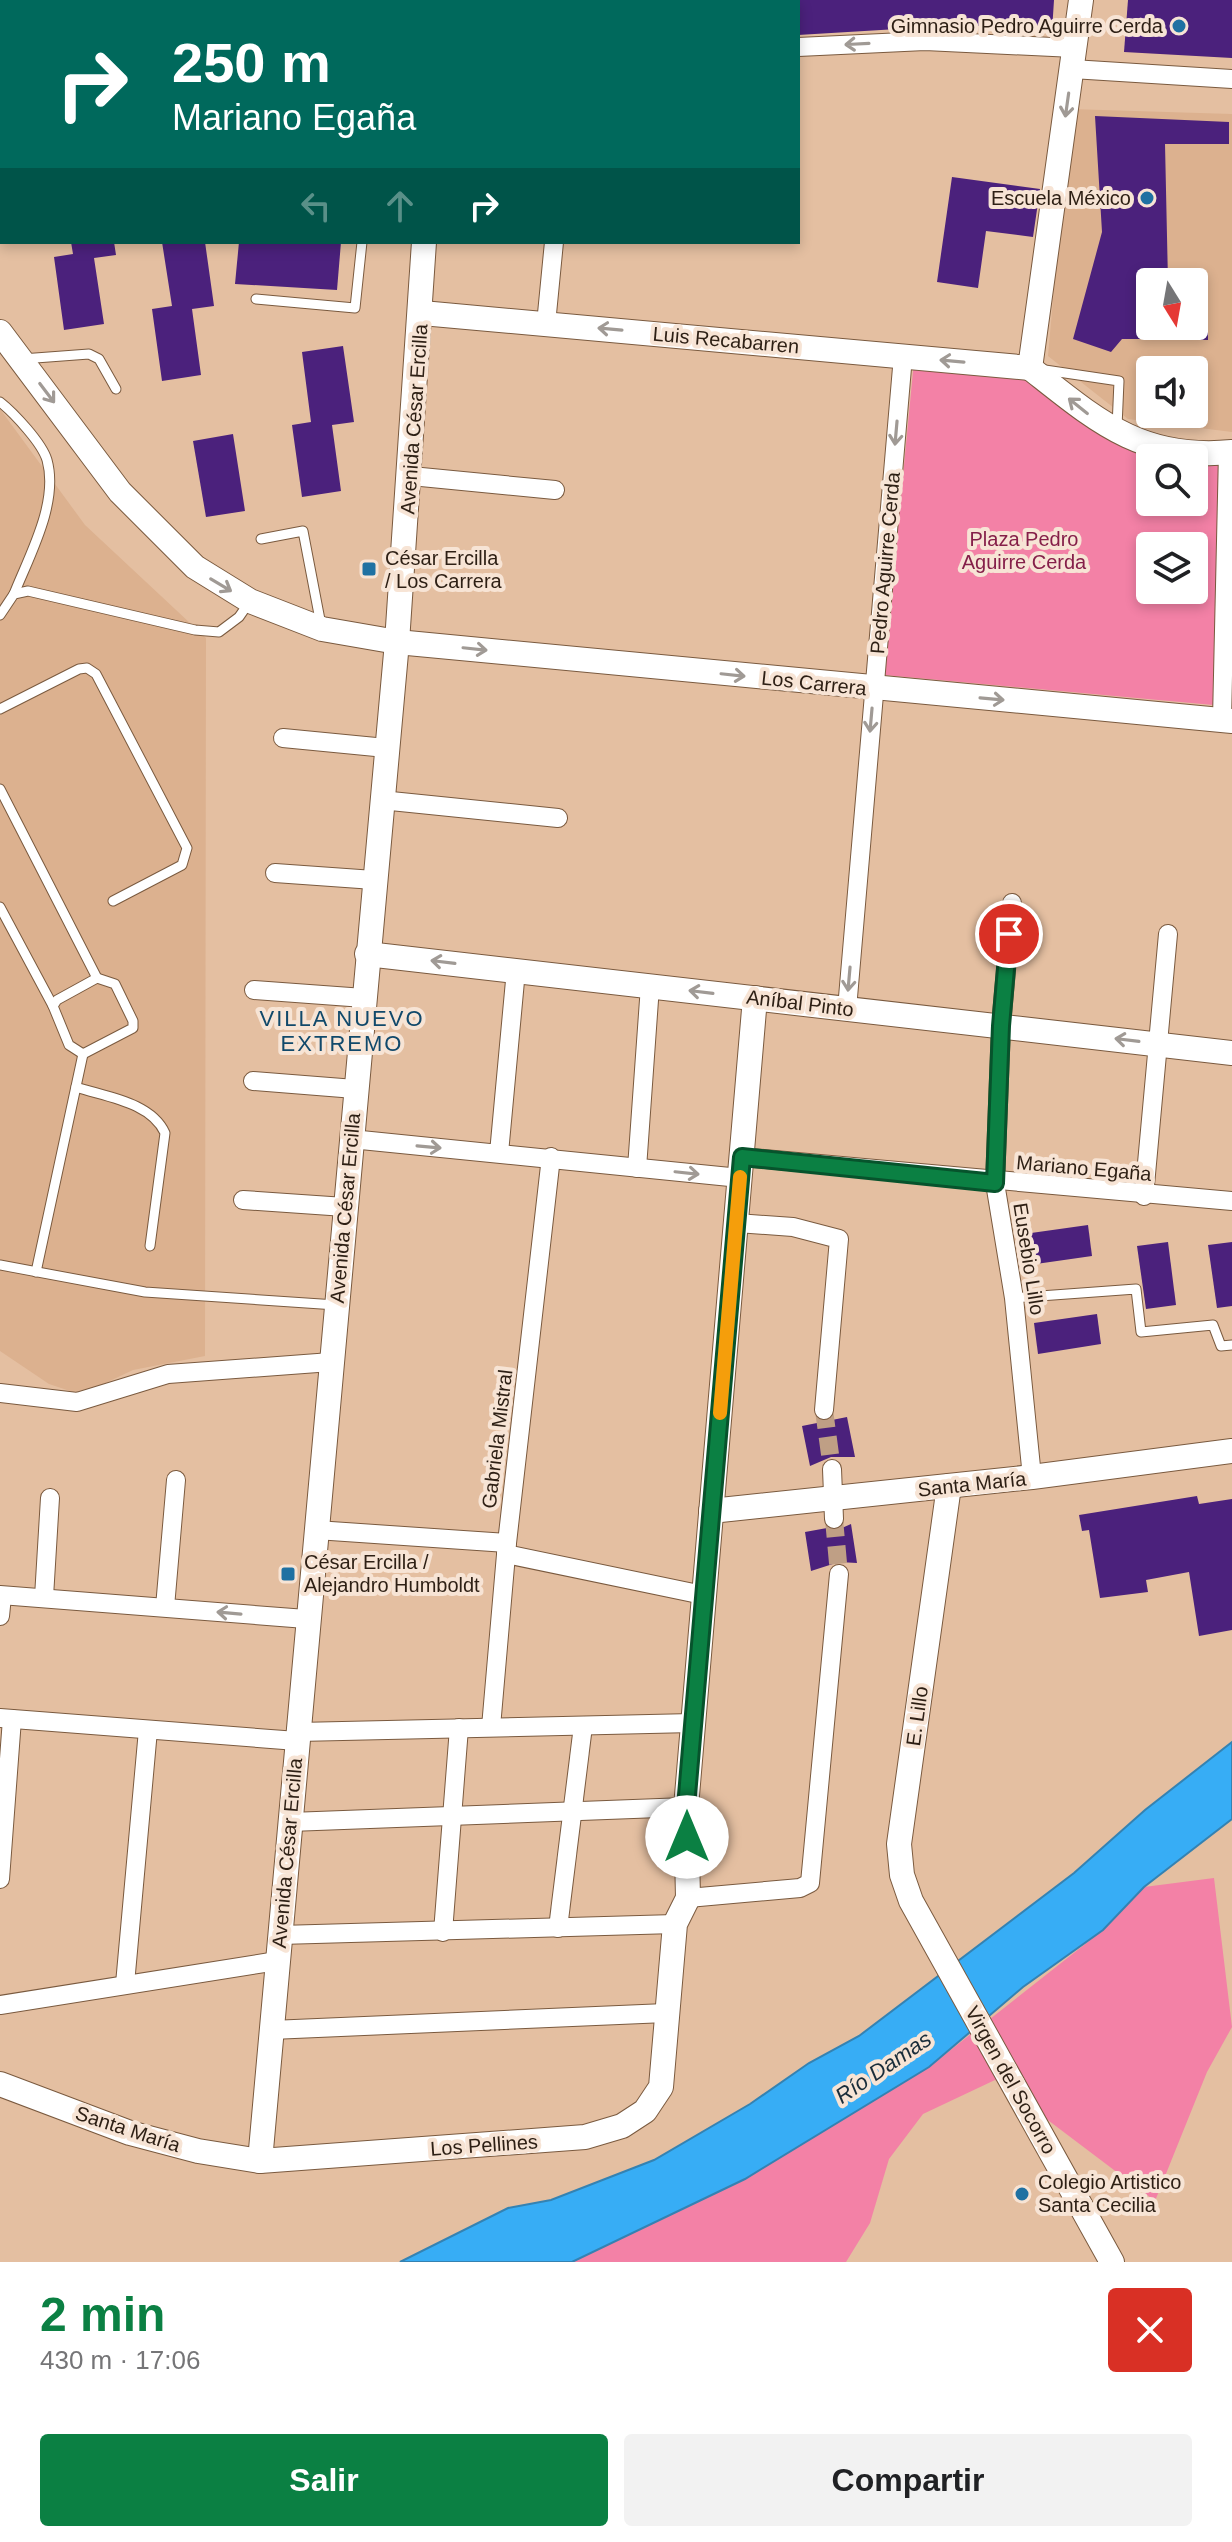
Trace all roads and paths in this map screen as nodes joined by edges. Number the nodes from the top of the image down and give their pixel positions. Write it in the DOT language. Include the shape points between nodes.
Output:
graph roads {
  1 [pos="1081,0"];
  2 [pos="800,47"];
  3 [pos="1073,59"];
  4 [pos="1232,79"];
  5 [pos="362,244"];
  6 [pos="554,244"];
  7 [pos="424,246"];
  8 [pos="256,299"];
  9 [pos="422,313"];
  10 [pos="546,324"];
  11 [pos="0,332"];
  12 [pos="903,356"];
  13 [pos="21,359"];
  14 [pos="1030,368"];
  15 [pos="116,389"];
  16 [pos="0,402"];
  17 [pos="1116,431"];
  18 [pos="1230,452"];
  19 [pos="411,476"];
  20 [pos="555,490"];
  21 [pos="261,539"];
  22 [pos="14,594"];
  23 [pos="250,601"];
  24 [pos="0,615"];
  25 [pos="322,629"];
  26 [pos="397,642"];
  27 [pos="874,688"];
  28 [pos="0,709"];
  29 [pos="1227,720"];
  30 [pos="283,738"];
  31 [pos="386,748"];
  32 [pos="0,789"];
  33 [pos="381,800"];
  34 [pos="558,818"];
  35 [pos="275,873"];
  36 [pos="374,880"];
  37 [pos="113,901"];
  38 [pos="1012,903"];
  39 [pos="0,907"];
  40 [pos="1168,934"];
  41 [pos="367,954"];
  42 [pos="516,970"];
  43 [pos="97,978"];
  44 [pos="650,986"];
  45 [pos="254,990"];
  46 [pos="364,998"];
  47 [pos="755,998"];
  48 [pos="53,1006"];
  49 [pos="847,1009"];
  50 [pos="1001,1026"];
  51 [pos="1159,1044"];
  52 [pos="1232,1053"];
  53 [pos="83,1054"];
  54 [pos="253,1081"];
  55 [pos="76,1087"];
  56 [pos="355,1089"];
  57 [pos="351,1139"];
  58 [pos="499,1153"];
  59 [pos="551,1157"];
  60 [pos="637,1168"];
  61 [pos="741,1168"];
  62 [pos="995,1183"];
  63 [pos="1144,1196"];
  64 [pos="243,1200"];
  65 [pos="1232,1201"];
  66 [pos="345,1207"];
  67 [pos="737,1223"];
  68 [pos="150,1246"];
  69 [pos="0,1265"];
  70 [pos="36,1272"];
  71 [pos="1014,1298"];
  72 [pos="336,1305"];
  73 [pos="1232,1345"];
  74 [pos="331,1362"];
  75 [pos="0,1393"];
  76 [pos="824,1410"];
  77 [pos="1232,1451"];
  78 [pos="832,1469"];
  79 [pos="1032,1477"];
  80 [pos="176,1480"];
  81 [pos="949,1486"];
  82 [pos="50,1498"];
  83 [pos="833,1509"];
  84 [pos="711,1511"];
  85 [pos="316,1530"];
  86 [pos="507,1548"];
  87 [pos="839,1574"];
  88 [pos="703,1595"];
  89 [pos="1,1596"];
  90 [pos="44,1597"];
  91 [pos="165,1607"];
  92 [pos="0,1616"];
  93 [pos="306,1619"];
  94 [pos="6,1719"];
  95 [pos="693,1723"];
  96 [pos="583,1726"];
  97 [pos="491,1727"];
  98 [pos="459,1728"];
  99 [pos="148,1730"];
  100 [pos="297,1736"];
  101 [pos="686,1807"];
  102 [pos="572,1812"];
  103 [pos="451,1816"];
  104 [pos="290,1822"];
  105 [pos="0,1879"];
  106 [pos="688,1898"];
  107 [pos="675,1924"];
  108 [pos="558,1928"];
  109 [pos="443,1932"];
  110 [pos="280,1935"];
  111 [pos="932,1940"];
  112 [pos="277,1961"];
  113 [pos="125,1984"];
  114 [pos="0,2005"];
  115 [pos="666,2013"];
  116 [pos="271,2030"];
  117 [pos="0,2084"];
  118 [pos="260,2161"];
  119 [pos="1112,2262"];
  1 -- 3 [label="street"];
  3 -- 2 [label="street, one-way" via="925,41"];
  3 -- 4 [label="street"];
  3 -- 14 [label="street, one-way"];
  5 -- 8 [label="lane" via="355,308"];
  6 -- 10 [label="street"];
  7 -- 9 [label="street, Avenida César Ercilla"];
  9 -- 10 [label="street, Luis Recabarren"];
  9 -- 19 [label="street, Avenida César Ercilla"];
  12 -- 10 [label="street, Luis Recabarren, one-way"];
  11 -- 13 [label="street, Los Carrera"];
  14 -- 12 [label="street, Luis Recabarren, one-way"];
  12 -- 27 [label="street, Pedro Aguirre Cerda, one-way"];
  13 -- 15 [label="lane" via="89,354 99,359"];
  13 -- 23 [label="street, Los Carrera, one-way" via="120,492 195,567"];
  17 -- 14 [label="street, one-way"];
  14 -- 17 [label="lane" via="1119,381"];
  16 -- 22 [label="lane" via="16,414 47,460 48,494 40,527"];
  17 -- 18 [label="street" via="1139,443 1180,451"];
  18 -- 29 [label="street"];
  19 -- 20 [label="street"];
  19 -- 26 [label="street, Avenida César Ercilla"];
  21 -- 25 [label="lane" via="303,531"];
  22 -- 23 [label="lane" via="28,591 219,632"];
  22 -- 24 [label="lane"];
  23 -- 25 [label="street, Los Carrera"];
  25 -- 26 [label="street, Los Carrera"];
  26 -- 27 [label="street, Los Carrera, one-way"];
  26 -- 31 [label="street, Avenida César Ercilla"];
  27 -- 29 [label="street, Los Carrera, one-way"];
  27 -- 49 [label="street, Pedro Aguirre Cerda, one-way"];
  28 -- 37 [label="lane" via="79,669 96,674 187,848 182,865"];
  30 -- 31 [label="street"];
  31 -- 33 [label="street, Avenida César Ercilla"];
  32 -- 43 [label="lane"];
  33 -- 34 [label="street"];
  33 -- 36 [label="street, Avenida César Ercilla"];
  35 -- 36 [label="street"];
  36 -- 41 [label="street, Avenida César Ercilla"];
  38 -- 50 [label="street, Eusebio Lillo"];
  39 -- 48 [label="lane"];
  40 -- 51 [label="street"];
  42 -- 41 [label="street, Aníbal Pinto, one-way"];
  41 -- 46 [label="street, Avenida César Ercilla"];
  42 -- 44 [label="street, Aníbal Pinto"];
  42 -- 58 [label="street"];
  43 -- 48 [label="lane"];
  43 -- 53 [label="lane" via="115,984 133,1028"];
  47 -- 44 [label="street, Aníbal Pinto, one-way"];
  44 -- 60 [label="street"];
  45 -- 46 [label="street"];
  46 -- 56 [label="street, Avenida César Ercilla"];
  47 -- 49 [label="street, Aníbal Pinto"];
  47 -- 61 [label="street"];
  48 -- 53 [label="lane" via="69,1045"];
  49 -- 50 [label="street, Aníbal Pinto"];
  51 -- 50 [label="street, Aníbal Pinto, one-way"];
  50 -- 62 [label="street, Eusebio Lillo"];
  51 -- 52 [label="street, Aníbal Pinto"];
  51 -- 63 [label="street"];
  53 -- 55 [label="lane"];
  54 -- 56 [label="street"];
  55 -- 68 [label="lane" via="151,1112 160,1122 165,1133"];
  55 -- 70 [label="lane"];
  56 -- 57 [label="street, Avenida César Ercilla"];
  57 -- 58 [label="street, Mariano Egaña, one-way"];
  57 -- 66 [label="street, Avenida César Ercilla"];
  58 -- 59 [label="street, Mariano Egaña"];
  59 -- 60 [label="street, Mariano Egaña"];
  59 -- 86 [label="street, Gabriela Mistral"];
  60 -- 61 [label="street, Mariano Egaña, one-way"];
  61 -- 62 [label="street, Mariano Egaña"];
  61 -- 67 [label="street"];
  62 -- 63 [label="street, Mariano Egaña"];
  62 -- 71 [label="street, Eusebio Lillo"];
  63 -- 65 [label="street, Mariano Egaña"];
  64 -- 66 [label="street"];
  66 -- 72 [label="street, Avenida César Ercilla"];
  67 -- 76 [label="street" via="793,1227 839,1239"];
  67 -- 84 [label="street"];
  69 -- 70 [label="lane"];
  70 -- 72 [label="lane" via="145,1292"];
  71 -- 73 [label="lane" via="1136,1289 1141,1332 1213,1325 1221,1346"];
  71 -- 79 [label="street, Eusebio Lillo"];
  72 -- 74 [label="street, Avenida César Ercilla"];
  74 -- 75 [label="street" via="168,1374 77,1402"];
  74 -- 85 [label="street, Avenida César Ercilla"];
  77 -- 79 [label="street, Santa María"];
  78 -- 83 [label="street"];
  79 -- 81 [label="street, Santa María"];
  80 -- 91 [label="street"];
  81 -- 83 [label="street, Santa María"];
  81 -- 111 [label="street, E. Lillo" via="899,1844 902,1875"];
  82 -- 90 [label="street"];
  83 -- 84 [label="street, Santa María"];
  84 -- 88 [label="street"];
  85 -- 86 [label="street"];
  85 -- 93 [label="street, Avenida César Ercilla"];
  86 -- 88 [label="street"];
  86 -- 97 [label="street, Gabriela Mistral"];
  87 -- 106 [label="street" via="810,1883"];
  88 -- 95 [label="street"];
  89 -- 90 [label="street"];
  89 -- 92 [label="street"];
  90 -- 91 [label="street"];
  93 -- 91 [label="street, one-way"];
  93 -- 100 [label="street, Avenida César Ercilla"];
  94 -- 99 [label="street"];
  94 -- 105 [label="street"];
  95 -- 96 [label="street"];
  95 -- 101 [label="street"];
  96 -- 97 [label="street"];
  96 -- 102 [label="street"];
  97 -- 98 [label="street"];
  98 -- 100 [label="street"];
  98 -- 103 [label="street"];
  99 -- 100 [label="street"];
  99 -- 113 [label="street"];
  100 -- 104 [label="street, Avenida César Ercilla"];
  101 -- 102 [label="street"];
  101 -- 106 [label="street"];
  102 -- 103 [label="street"];
  102 -- 108 [label="street"];
  103 -- 104 [label="street"];
  103 -- 109 [label="street"];
  104 -- 110 [label="street, Avenida César Ercilla"];
  106 -- 107 [label="street"];
  107 -- 108 [label="street"];
  107 -- 115 [label="street"];
  108 -- 109 [label="street"];
  109 -- 110 [label="street"];
  110 -- 112 [label="street, Avenida César Ercilla"];
  111 -- 119 [label="street, Virgen del Socorro"];
  112 -- 113 [label="street"];
  112 -- 116 [label="street, Avenida César Ercilla"];
  113 -- 114 [label="street"];
  115 -- 116 [label="street"];
  115 -- 118 [label="street, Los Pellines" via="661,2087 645,2111 622,2126 585,2137"];
  116 -- 118 [label="street, Avenida César Ercilla"];
  117 -- 118 [label="street, Santa María" via="130,2133"];
}
